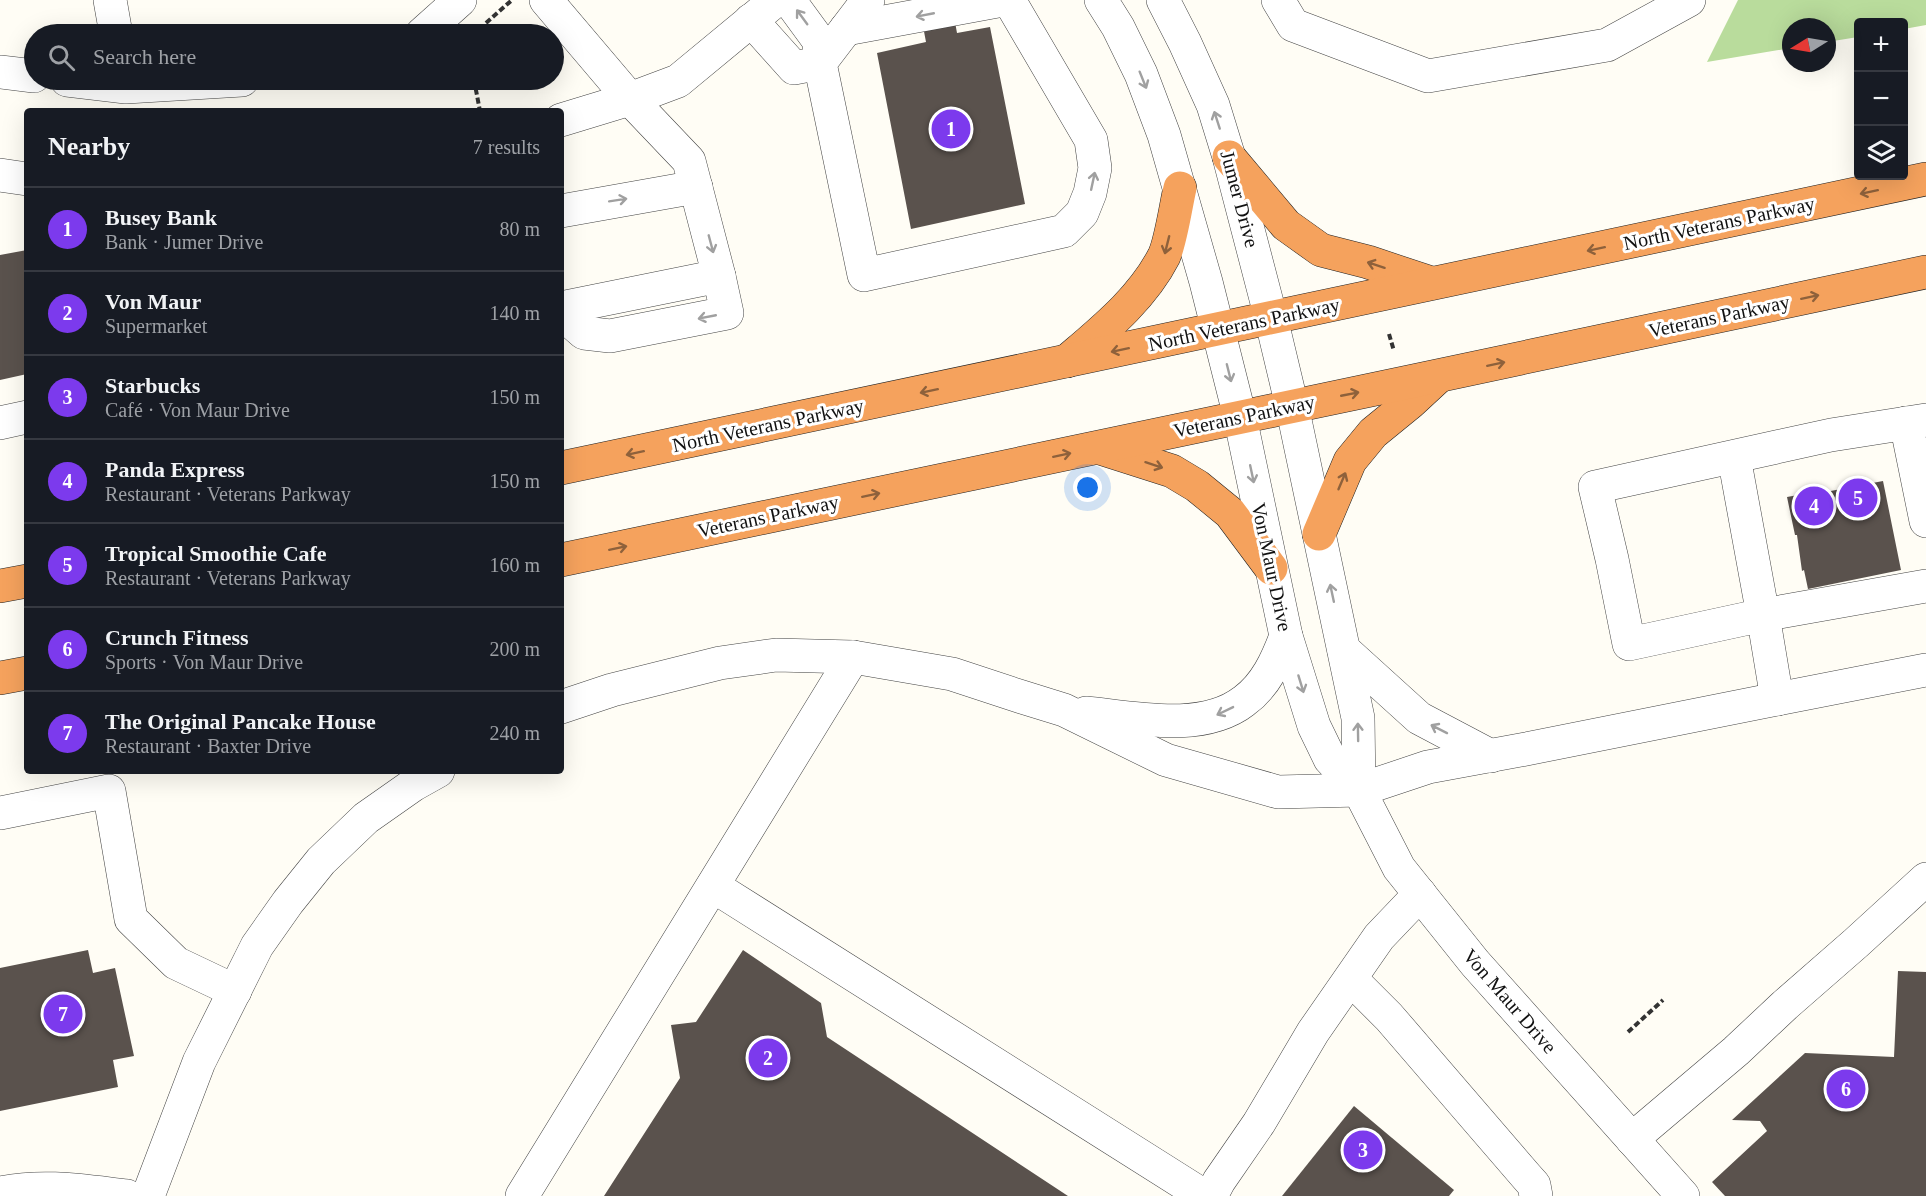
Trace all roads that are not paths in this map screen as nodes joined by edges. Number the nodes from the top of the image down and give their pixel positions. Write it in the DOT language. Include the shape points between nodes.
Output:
graph roads {
  1 [pos="110,0"];
  2 [pos="460,0"];
  3 [pos="546,0"];
  4 [pos="776,0"];
  5 [pos="789,0"];
  6 [pos="868,0"];
  7 [pos="1003,0"];
  8 [pos="1009,0"];
  9 [pos="1101,0"];
  10 [pos="1163,0"];
  11 [pos="1278,0"];
  12 [pos="1689,0"];
  13 [pos="751,20"];
  14 [pos="114,24"];
  15 [pos="433,24"];
  16 [pos="846,29"];
  17 [pos="820,63"];
  18 [pos="0,72"];
  19 [pos="24,75"];
  20 [pos="146,90"];
  21 [pos="127,92"];
  22 [pos="630,99"];
  23 [pos="564,119"];
  24 [pos="1229,157"];
  25 [pos="0,175"];
  26 [pos="24,179"];
  27 [pos="1926,179"];
  28 [pos="696,187"];
  29 [pos="1180,188"];
  30 [pos="564,210"];
  31 [pos="1926,272"];
  32 [pos="719,276"];
  33 [pos="1431,284"];
  34 [pos="564,307"];
  35 [pos="564,316"];
  36 [pos="1271,318"];
  37 [pos="1218,329"];
  38 [pos="1067,362"];
  39 [pos="1439,376"];
  40 [pos="1292,406"];
  41 [pos="1240,417"];
  42 [pos="24,418"];
  43 [pos="1916,421"];
  44 [pos="0,423"];
  45 [pos="1098,447"];
  46 [pos="1734,457"];
  47 [pos="564,467"];
  48 [pos="1926,521"];
  49 [pos="1319,534"];
  50 [pos="564,559"];
  51 [pos="1271,568"];
  52 [pos="24,582"];
  53 [pos="0,586"];
  54 [pos="1926,586"];
  55 [pos="1763,615"];
  56 [pos="1286,636"];
  57 [pos="1344,650"];
  58 [pos="853,657"];
  59 [pos="1926,670"];
  60 [pos="24,674"];
  61 [pos="0,678"];
  62 [pos="1777,699"];
  63 [pos="564,706"];
  64 [pos="1064,710"];
  65 [pos="1491,756"];
  66 [pos="433,774"];
  67 [pos="1359,790"];
  68 [pos="0,813"];
  69 [pos="1926,879"];
  70 [pos="713,886"];
  71 [pos="1420,894"];
  72 [pos="1351,979"];
  73 [pos="235,991"];
  74 [pos="1632,1138"];
  75 [pos="0,1192"];
  76 [pos="127,1196"];
  77 [pos="148,1196"];
  78 [pos="522,1196"];
  79 [pos="1204,1196"];
  80 [pos="1211,1196"];
  81 [pos="1536,1196"];
  82 [pos="1683,1196"];
  1 -- 14 [label="street"];
  2 -- 15 [label="street"];
  3 -- 22 [label="street"];
  4 -- 13 [label="street"];
  17 -- 5 [label="street, one-way" via="819,41"];
  6 -- 16 [label="street"];
  7 -- 16 [label="street, one-way"];
  17 -- 8 [label="street, one-way" via="864,275 1065,231 1082,213 1090,193 1095,168 1091,140"];
  9 -- 29 [label="street, one-way" via="1141,74"];
  24 -- 10 [label="street, Jumer Drive, one-way" via="1213,105"];
  11 -- 12 [label="street" via="1293,25 1428,76 1607,45"];
  13 -- 17 [label="street" via="794,68"];
  13 -- 22 [label="street" via="678,81"];
  16 -- 17 [label="street"];
  18 -- 19 [label="street"];
  20 -- 21 [label="street"];
  22 -- 23 [label="street"];
  22 -- 28 [label="street" via="689,162"];
  33 -- 24 [label="highway, one-way" via="1321,250 1286,225"];
  24 -- 36 [label="street, Jumer Drive"];
  25 -- 26 [label="street"];
  27 -- 33 [label="highway, North Veterans Parkway, one-way"];
  30 -- 28 [label="street, one-way"];
  28 -- 32 [label="street, one-way"];
  29 -- 37 [label="street"];
  29 -- 38 [label="highway, one-way" via="1165,254 1152,276 1118,315"];
  39 -- 31 [label="highway, Veterans Parkway, one-way"];
  32 -- 34 [label="street"];
  32 -- 35 [label="street, one-way" via="728,313 610,336 584,333"];
  33 -- 36 [label="highway, North Veterans Parkway"];
  36 -- 37 [label="highway, North Veterans Parkway"];
  36 -- 40 [label="street, Jumer Drive"];
  37 -- 38 [label="highway, North Veterans Parkway, one-way"];
  37 -- 41 [label="street, Von Maur Drive, one-way"];
  38 -- 47 [label="highway, North Veterans Parkway, one-way"];
  40 -- 39 [label="highway, Veterans Parkway, one-way"];
  49 -- 39 [label="highway, one-way" via="1350,461 1373,433"];
  40 -- 41 [label="highway, Veterans Parkway"];
  40 -- 49 [label="street, Von Maur Drive"];
  41 -- 45 [label="highway, Veterans Parkway"];
  41 -- 51 [label="street, Von Maur Drive, one-way"];
  42 -- 44 [label="street"];
  43 -- 46 [label="street"];
  43 -- 48 [label="street"];
  50 -- 45 [label="highway, Veterans Parkway, one-way"];
  45 -- 51 [label="highway, one-way" via="1172,471 1197,486 1230,513"];
  46 -- 55 [label="street"];
  46 -- 55 [label="street" via="1595,487 1629,644"];
  57 -- 49 [label="street, Von Maur Drive, one-way"];
  51 -- 56 [label="street, Von Maur Drive"];
  52 -- 53 [label="highway"];
  54 -- 55 [label="street"];
  55 -- 62 [label="street"];
  56 -- 64 [label="street, one-way" via="1263,682 1244,701 1216,715 1170,722"];
  56 -- 67 [label="street, Von Maur Drive, one-way" via="1314,726 1330,759"];
  65 -- 57 [label="street, one-way" via="1419,718"];
  67 -- 57 [label="street, Von Maur Drive, one-way" via="1358,718"];
  58 -- 63 [label="street" via="776,655 720,663"];
  58 -- 64 [label="street" via="952,674"];
  58 -- 70 [label="street"];
  59 -- 62 [label="street"];
  60 -- 61 [label="highway"];
  62 -- 65 [label="street"];
  64 -- 67 [label="street" via="1166,760 1278,792"];
  65 -- 67 [label="street" via="1428,766"];
  66 -- 73 [label="street" via="366,818 321,861 257,946"];
  67 -- 71 [label="street, Von Maur Drive" via="1399,868"];
  68 -- 73 [label="street" via="109,791 131,919 176,963"];
  69 -- 74 [label="street" via="1737,1051"];
  70 -- 78 [label="street"];
  70 -- 79 [label="street"];
  71 -- 72 [label="street" via="1379,937"];
  71 -- 74 [label="street, Von Maur Drive" via="1475,963"];
  72 -- 80 [label="street" via="1313,1032"];
  72 -- 81 [label="street" via="1389,1017 1534,1185"];
  73 -- 77 [label="street" via="199,1062"];
  74 -- 82 [label="street, Von Maur Drive"];
  75 -- 76 [label="street" via="49,1187"];
}
